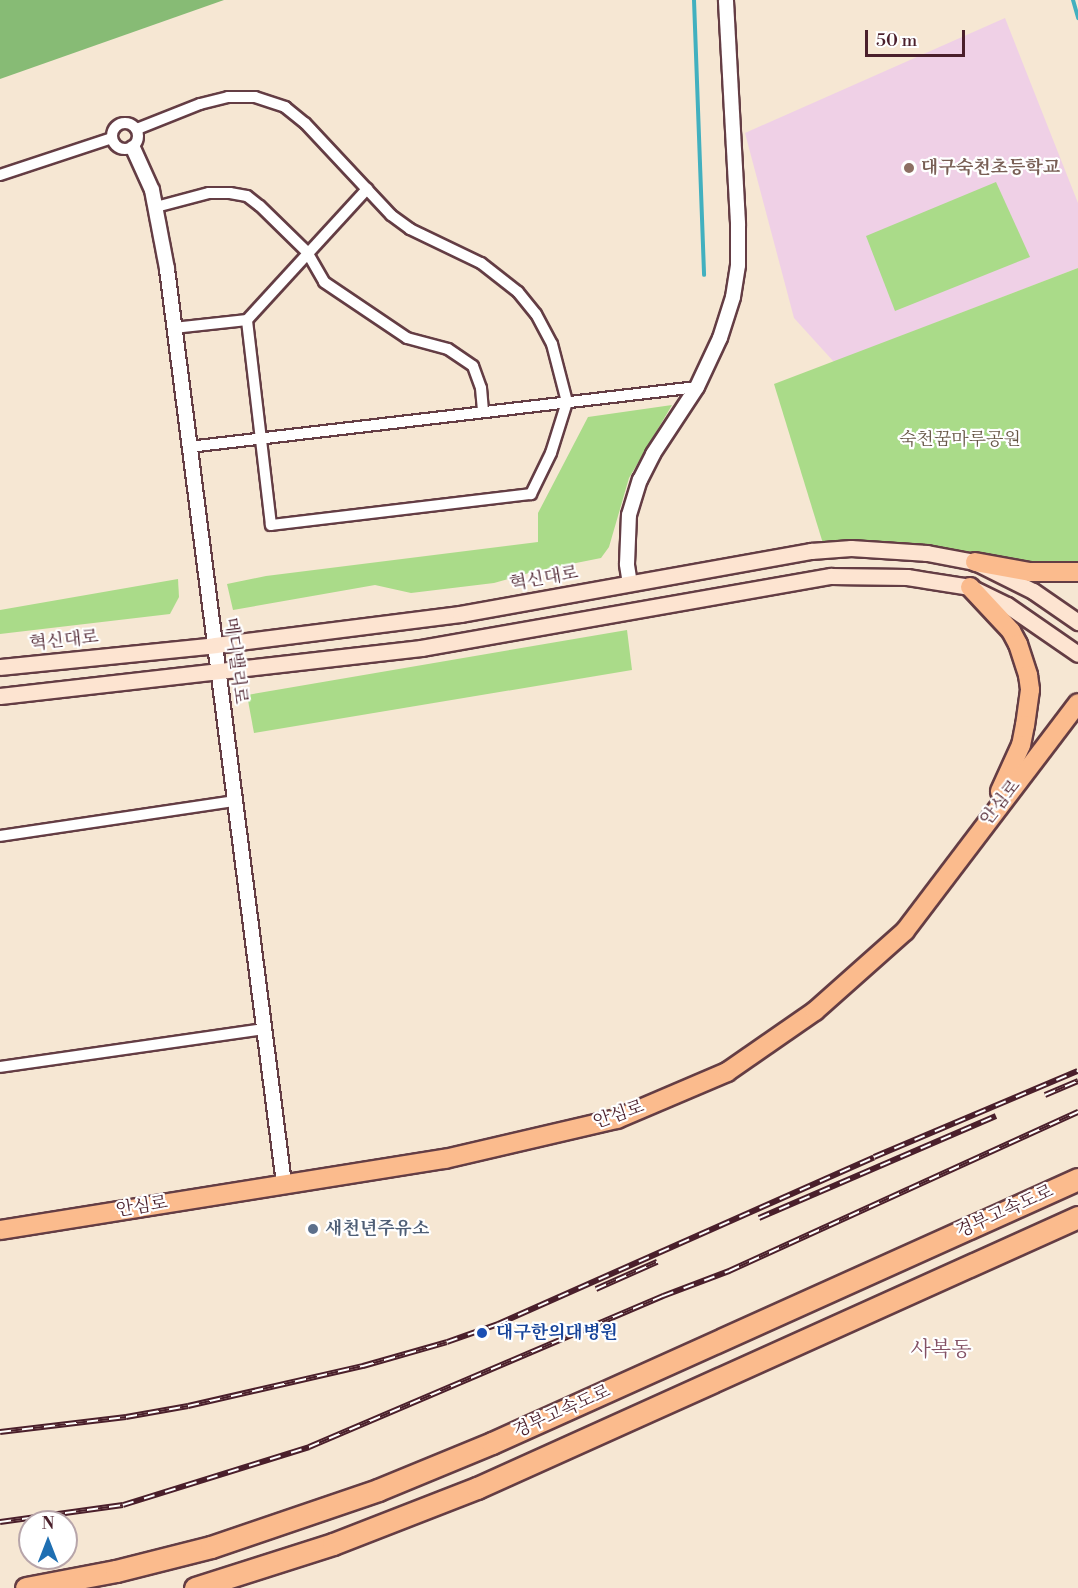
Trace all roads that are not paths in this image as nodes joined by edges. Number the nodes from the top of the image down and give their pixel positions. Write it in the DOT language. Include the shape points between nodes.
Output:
graph roads {
  1 [pos="726,0"];
  2 [pos="137,129"];
  3 [pos="112,138"];
  4 [pos="133,148"];
  5 [pos="0,175"];
  6 [pos="367,189"];
  7 [pos="156,207"];
  8 [pos="307,252"];
  9 [pos="247,320"];
  10 [pos="174,328"];
  11 [pos="697,387"];
  12 [pos="567,402"];
  13 [pos="483,412"];
  14 [pos="259,438"];
  15 [pos="189,447"];
  16 [pos="975,562"];
  17 [pos="1078,572"];
  18 [pos="630,584"];
  19 [pos="970,587"];
  20 [pos="1078,622"];
  21 [pos="215,645"];
  22 [pos="1078,654"];
  23 [pos="0,667"];
  24 [pos="218,673"];
  25 [pos="0,696"];
  26 [pos="1078,703"];
  27 [pos="235,801"];
  28 [pos="981,830"];
  29 [pos="0,836"];
  30 [pos="264,1029"];
  31 [pos="0,1067"];
  32 [pos="1078,1179"];
  33 [pos="284,1184"];
  34 [pos="1078,1217"];
  35 [pos="0,1230"];
  36 [pos="26,1588"];
  37 [pos="195,1588"];
  1 -- 11 [label="street" via="738,265 720,338"];
  2 -- 3 [label="street" via="121,123"];
  2 -- 4 [label="street" via="138,141"];
  2 -- 6 [label="street" via="200,104 228,97 255,97 285,107 305,123"];
  3 -- 4 [label="street" via="120,149"];
  3 -- 5 [label="street"];
  4 -- 7 [label="street, 메디밸리로"];
  6 -- 8 [label="street"];
  6 -- 12 [label="street" via="410,229 481,263 518,292 536,314 552,344"];
  7 -- 8 [label="street" via="209,193 247,196"];
  7 -- 10 [label="street, 메디밸리로"];
  8 -- 9 [label="street"];
  8 -- 13 [label="street" via="324,282 407,338 448,349 472,366 481,388"];
  9 -- 10 [label="street"];
  9 -- 14 [label="street"];
  10 -- 15 [label="street, 메디밸리로"];
  11 -- 12 [label="street"];
  11 -- 18 [label="street" via="640,480 629,515"];
  12 -- 13 [label="street"];
  12 -- 14 [label="street" via="551,453 531,494 271,525"];
  13 -- 14 [label="street"];
  14 -- 15 [label="street"];
  15 -- 21 [label="street, 메디밸리로"];
  16 -- 17 [label="main road" via="1030,572"];
  16 -- 18 [label="main road, 혁신대로" via="927,553 851,548 811,551"];
  16 -- 20 [label="main road, 혁신대로" via="1034,591"];
  18 -- 21 [label="main road, 혁신대로" via="460,614"];
  19 -- 22 [label="main road" via="1007,605"];
  19 -- 24 [label="main road" via="907,577 831,576 421,648"];
  19 -- 28 [label="main road" via="1011,631 1023,657 1030,690 1021,745"];
  21 -- 23 [label="main road, 혁신대로"];
  21 -- 24 [label="street, 메디밸리로"];
  24 -- 25 [label="main road"];
  24 -- 27 [label="street, 메디밸리로"];
  26 -- 28 [label="main road, 안심로"];
  27 -- 29 [label="street"];
  27 -- 30 [label="street, 메디밸리로"];
  28 -- 33 [label="main road, 안심로" via="905,931 815,1011 727,1072 617,1119 445,1159"];
  30 -- 31 [label="street"];
  30 -- 33 [label="street, 메디밸리로"];
  32 -- 36 [label="highway, 경부고속도로" via="388,1486 211,1547 116,1572"];
  33 -- 35 [label="main road, 안심로"];
  34 -- 37 [label="highway, 경부고속도로" via="477,1488 333,1544"];
}
